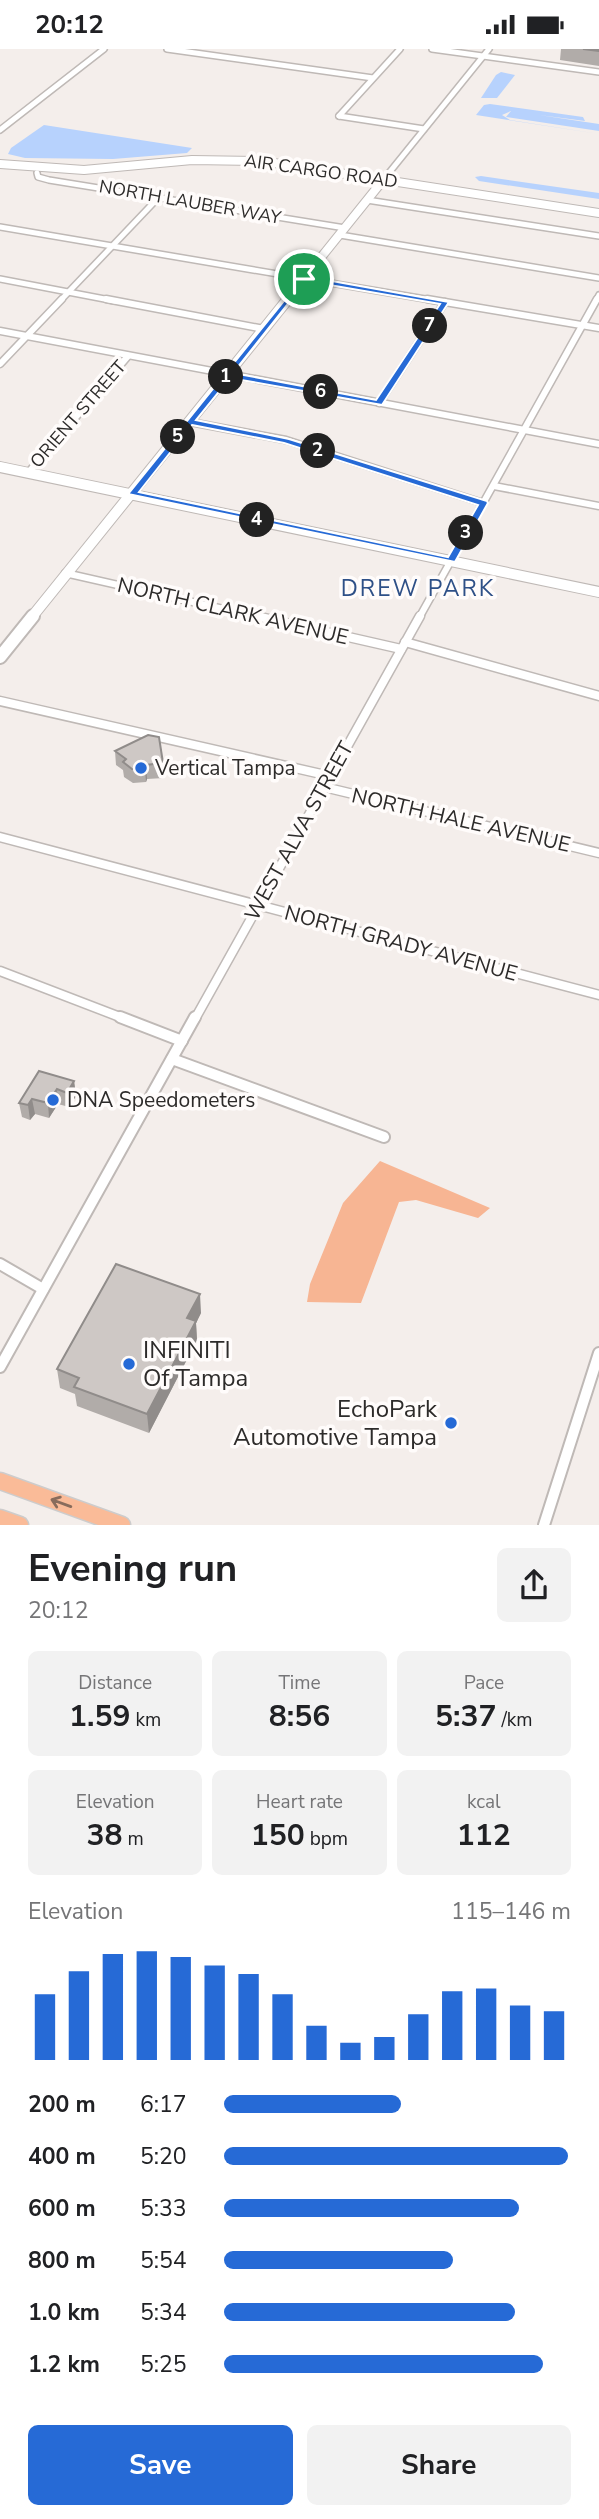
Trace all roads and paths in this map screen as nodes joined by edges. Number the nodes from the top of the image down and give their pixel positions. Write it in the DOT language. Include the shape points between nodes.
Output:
graph roads {
  1 [pos="104,49"];
  2 [pos="167,49"];
  3 [pos="400,49"];
  4 [pos="432,49"];
  5 [pos="489,49"];
  6 [pos="483,56"];
  7 [pos="599,72"];
  8 [pos="373,78"];
  9 [pos="424,129"];
  10 [pos="0,130"];
  11 [pos="0,166"];
  12 [pos="37,173"];
  13 [pos="382,181"];
  14 [pos="159,197"];
  15 [pos="367,200"];
  16 [pos="599,216"];
  17 [pos="0,227"];
  18 [pos="342,231"];
  19 [pos="599,236"];
  20 [pos="113,246"];
  21 [pos="599,278"];
  22 [pos="0,279"];
  23 [pos="304,279"];
  24 [pos="69,292"];
  25 [pos="599,295"];
  26 [pos="445,302"];
  27 [pos="582,325"];
  28 [pos="599,328"];
  29 [pos="264,329"];
  30 [pos="0,331"];
  31 [pos="27,336"];
  32 [pos="128,356"];
  33 [pos="0,364"];
  34 [pos="228,375"];
  35 [pos="379,403"];
  36 [pos="190,422"];
  37 [pos="523,430"];
  38 [pos="599,444"];
  39 [pos="0,467"];
  40 [pos="28,473"];
  41 [pos="494,486"];
  42 [pos="133,494"];
  43 [pos="483,503"];
  44 [pos="599,506"];
  45 [pos="451,560"];
  46 [pos="65,573"];
  47 [pos="599,592"];
  48 [pos="403,646"];
  49 [pos="0,657"];
  50 [pos="599,696"];
  51 [pos="0,701"];
  52 [pos="330,776"];
  53 [pos="324,787"];
  54 [pos="0,837"];
  55 [pos="599,853"];
  56 [pos="258,905"];
  57 [pos="0,971"];
  58 [pos="599,995"];
  59 [pos="182,1041"];
  60 [pos="172,1059"];
  61 [pos="384,1137"];
  62 [pos="0,1263"];
  63 [pos="43,1289"];
  64 [pos="599,1353"];
  65 [pos="0,1367"];
  66 [pos="0,1481"];
  67 [pos="0,1518"];
  68 [pos="20,1525"];
  69 [pos="121,1525"];
  70 [pos="544,1525"];
  1 -- 10 [label="street"];
  2 -- 8 [label="street"];
  3 -- 8 [label="street"];
  4 -- 6 [label="street"];
  5 -- 6 [label="street"];
  6 -- 7 [label="street"];
  6 -- 9 [label="street"];
  8 -- 9 [label="street" via="339,116"];
  9 -- 13 [label="street"];
  11 -- 12 [label="street, AIR CARGO ROAD"];
  11 -- 13 [label="street, AIR CARGO ROAD" via="84,170 249,160"];
  12 -- 13 [label="street, AIR CARGO ROAD" via="92,175 238,165"];
  12 -- 14 [label="street, NORTH LAUBER WAY" via="49,180"];
  13 -- 15 [label="street"];
  13 -- 16 [label="street, AIR CARGO ROAD"];
  14 -- 18 [label="street, NORTH LAUBER WAY"];
  14 -- 20 [label="street"];
  15 -- 18 [label="street"];
  15 -- 19 [label="street"];
  17 -- 20 [label="street"];
  18 -- 21 [label="street, NORTH LAUBER WAY"];
  18 -- 23 [label="street"];
  20 -- 23 [label="street"];
  20 -- 24 [label="street"];
  22 -- 24 [label="street"];
  23 -- 26 [label="street"];
  23 -- 29 [label="street"];
  24 -- 29 [label="street"];
  24 -- 31 [label="street"];
  25 -- 27 [label="street, WEST ALVA STREET"];
  26 -- 27 [label="street"];
  26 -- 35 [label="street"];
  27 -- 28 [label="street"];
  27 -- 37 [label="street, WEST ALVA STREET"];
  29 -- 34 [label="street"];
  30 -- 31 [label="street"];
  31 -- 32 [label="street"];
  31 -- 33 [label="street"];
  32 -- 34 [label="street"];
  32 -- 40 [label="street, ORIENT STREET"];
  34 -- 35 [label="street"];
  34 -- 36 [label="street"];
  35 -- 37 [label="street"];
  36 -- 42 [label="street"];
  36 -- 43 [label="street" via="286,440"];
  37 -- 38 [label="street"];
  37 -- 41 [label="street, WEST ALVA STREET"];
  39 -- 40 [label="street"];
  40 -- 42 [label="street"];
  41 -- 43 [label="street, WEST ALVA STREET"];
  41 -- 44 [label="street"];
  42 -- 45 [label="street"];
  42 -- 46 [label="street"];
  43 -- 45 [label="street, WEST ALVA STREET"];
  45 -- 47 [label="street"];
  45 -- 48 [label="street, WEST ALVA STREET"];
  46 -- 48 [label="street, NORTH CLARK AVENUE"];
  46 -- 49 [label="street"];
  48 -- 50 [label="street, NORTH CLARK AVENUE"];
  48 -- 52 [label="street, WEST ALVA STREET"];
  51 -- 52 [label="street, NORTH HALE AVENUE"];
  52 -- 53 [label="street, WEST ALVA STREET"];
  53 -- 55 [label="street, NORTH HALE AVENUE"];
  53 -- 56 [label="street, WEST ALVA STREET"];
  54 -- 56 [label="street, NORTH GRADY AVENUE"];
  56 -- 58 [label="street, NORTH GRADY AVENUE"];
  56 -- 59 [label="street, WEST ALVA STREET"];
  57 -- 59 [label="street"];
  59 -- 60 [label="street, WEST ALVA STREET"];
  60 -- 61 [label="street"];
  60 -- 63 [label="street, WEST ALVA STREET"];
  62 -- 63 [label="street"];
  63 -- 65 [label="street, WEST ALVA STREET"];
  64 -- 70 [label="street"];
  69 -- 66 [label="main road, one-way"];
  67 -- 68 [label="main road"];
}
